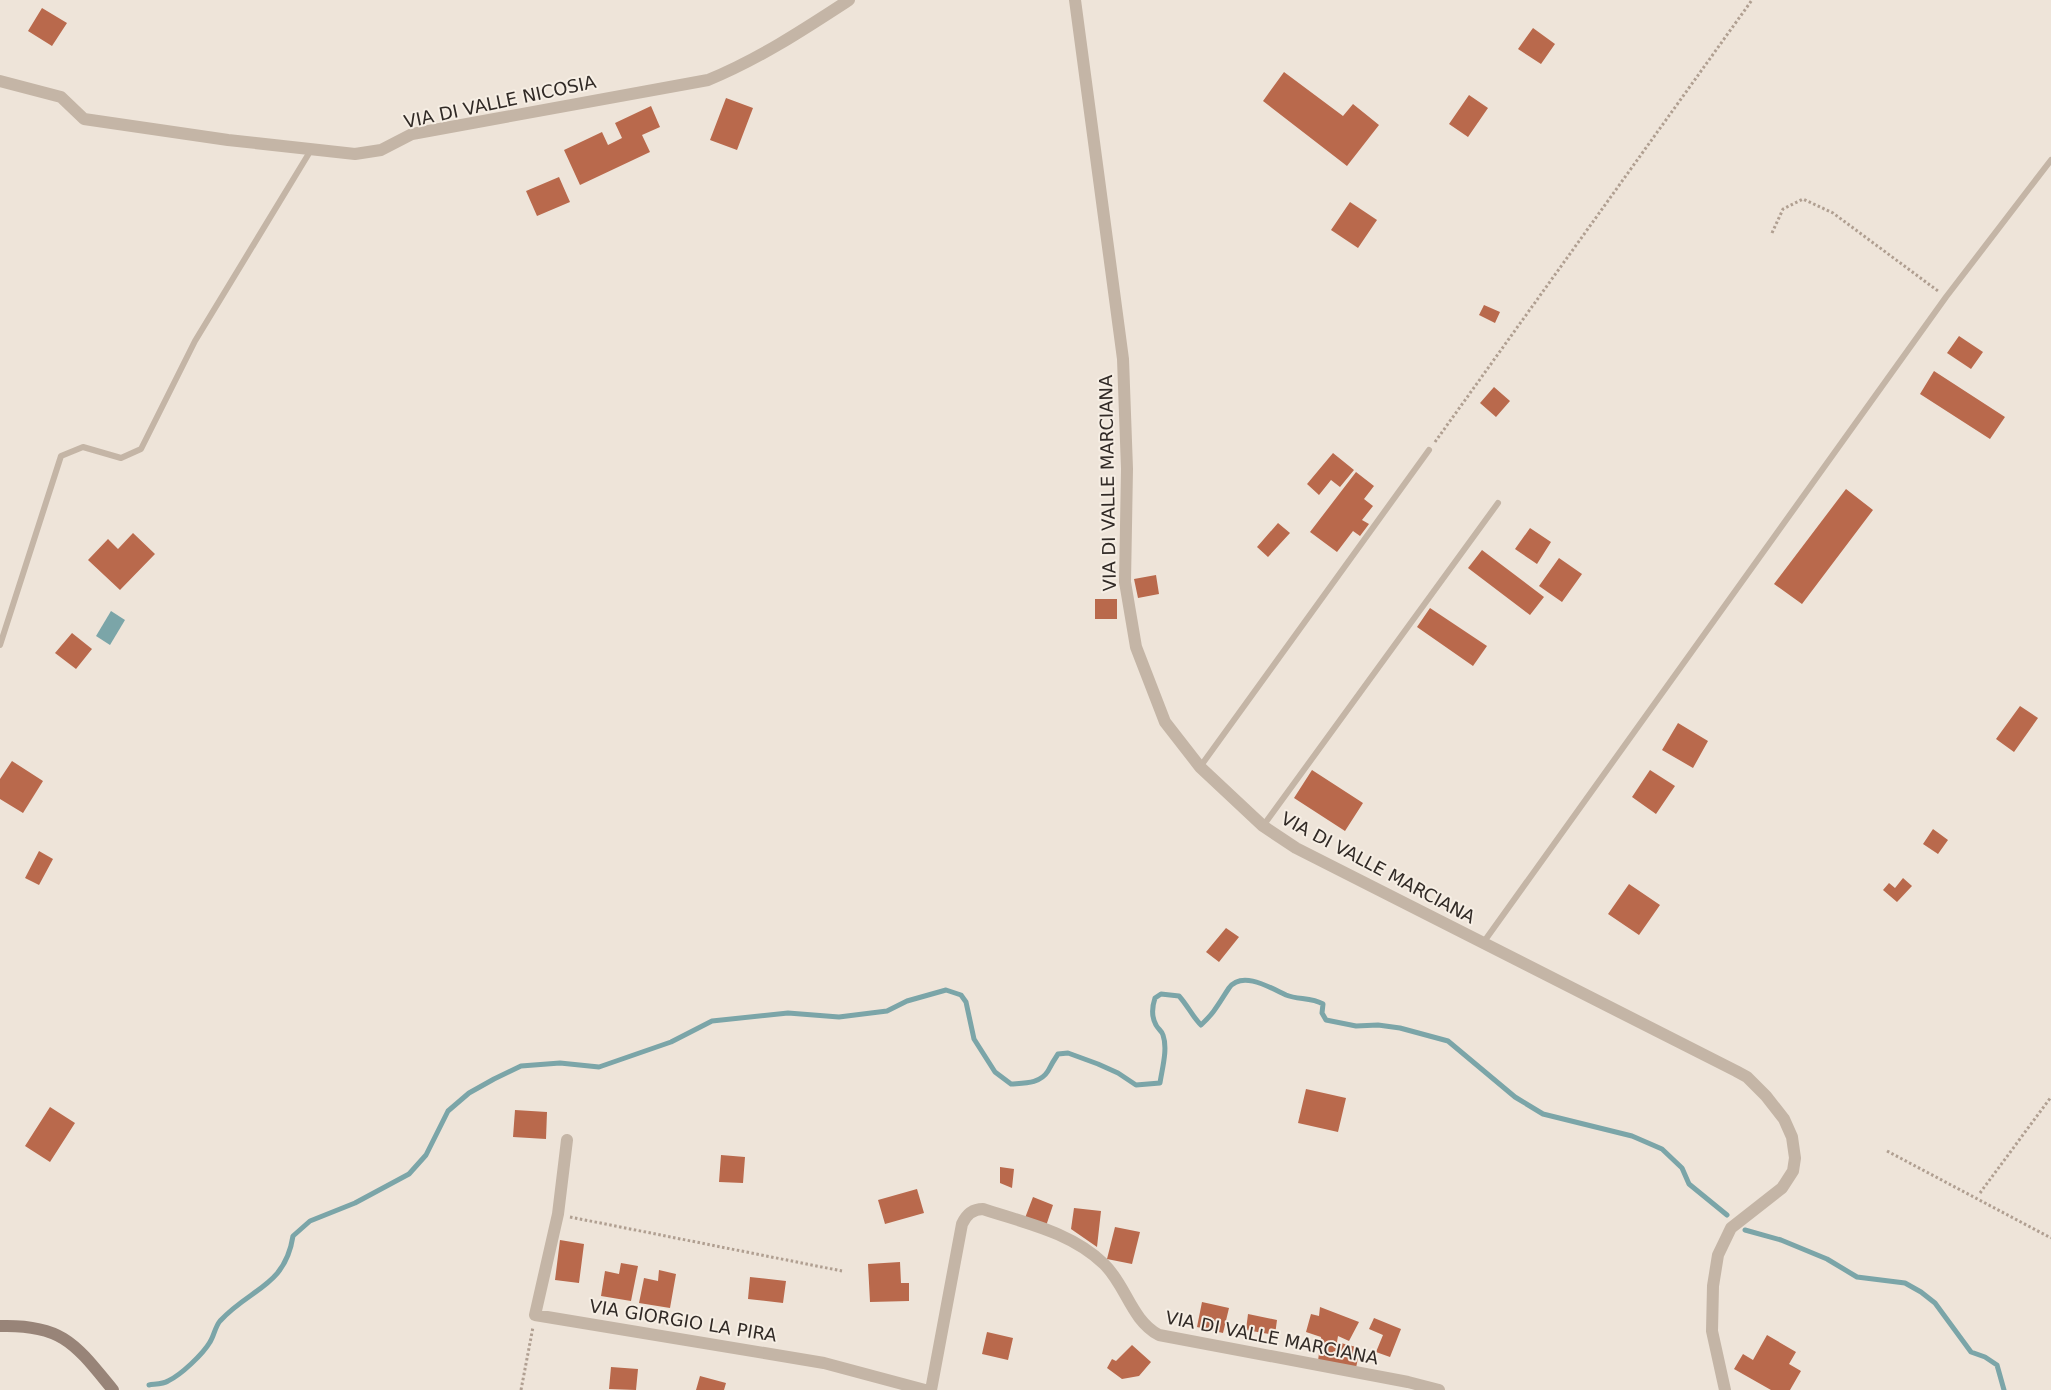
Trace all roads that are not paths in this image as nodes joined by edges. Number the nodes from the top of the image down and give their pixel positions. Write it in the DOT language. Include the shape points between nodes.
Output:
graph roads {
  1 [pos="849,0"];
  2 [pos="1075,0"];
  3 [pos="0,81"];
  4 [pos="311,149"];
  5 [pos="2051,160"];
  6 [pos="1429,450"];
  7 [pos="1498,503"];
  8 [pos="0,645"];
  9 [pos="1200,767"];
  10 [pos="1263,826"];
  11 [pos="1483,942"];
  12 [pos="566,1140"];
  13 [pos="0,1326"];
  14 [pos="113,1390"];
  15 [pos="925,1390"];
  16 [pos="931,1390"];
  17 [pos="1439,1390"];
  18 [pos="1726,1390"];
  1 -- 4 [label="street, VIA DI VALLE NICOSIA" via="790,39 742,66 708,80 412,134 381,150 355,154"];
  2 -- 9 [label="street, VIA DI VALLE MARCIANA" via="1123,359 1127,468 1125,582 1136,647 1165,722"];
  3 -- 4 [label="street, VIA DI VALLE NICOSIA" via="61,97 84,119"];
  4 -- 8 [label="lane" via="196,341 142,449 121,458 83,447 60,456"];
  5 -- 11 [label="lane" via="1946,298"];
  6 -- 9 [label="lane"];
  7 -- 10 [label="lane"];
  9 -- 10 [label="street, VIA DI VALLE MARCIANA"];
  10 -- 11 [label="street, VIA DI VALLE MARCIANA" via="1296,848"];
  11 -- 18 [label="street, VIA DI VALLE MARCIANA" via="1747,1077 1784,1119 1792,1137 1793,1171 1782,1188 1730,1228 1718,1255 1713,1286 1712,1331"];
  12 -- 15 [label="street, VIA GIORGIO LA PIRA" via="558,1214 535,1315 824,1363"];
  13 -- 14 [label="street" via="34,1328 67,1339 84,1354"];
  16 -- 17 [label="street, VIA DI VALLE MARCIANA" via="962,1224 969,1214 983,1209 1075,1241 1104,1264 1119,1282 1141,1320 1150,1331 1159,1335"];
}
